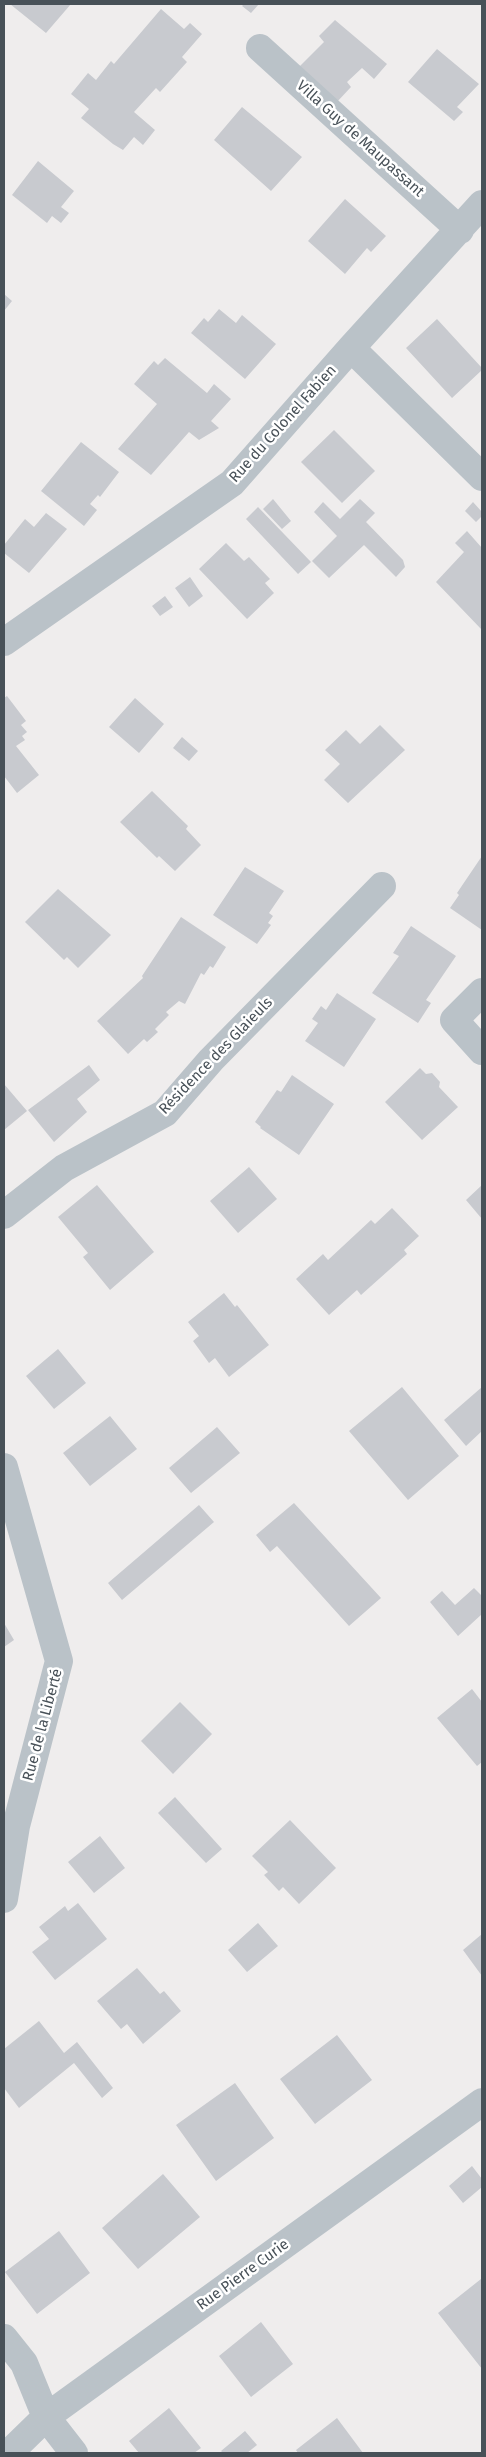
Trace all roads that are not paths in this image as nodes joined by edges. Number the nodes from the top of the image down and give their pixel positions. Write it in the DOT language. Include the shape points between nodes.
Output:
graph roads {
  1 [pos="260,48"];
  2 [pos="482,204"];
  3 [pos="460,230"];
  4 [pos="351,348"];
  5 [pos="482,477"];
  6 [pos="4,642"];
  7 [pos="382,886"];
  8 [pos="482,992"];
  9 [pos="482,1051"];
  10 [pos="4,1215"];
  11 [pos="4,1467"];
  12 [pos="4,1899"];
  13 [pos="482,2102"];
  14 [pos="4,2338"];
  15 [pos="46,2417"];
  16 [pos="9,2453"];
  17 [pos="74,2453"];
  1 -- 3 [label="street, Villa Guy de Maupassant"];
  2 -- 3 [label="street, Rue du Colonel Fabien"];
  3 -- 4 [label="street, Rue du Colonel Fabien"];
  4 -- 5 [label="street"];
  4 -- 6 [label="street, Rue du Colonel Fabien" via="232,483"];
  7 -- 10 [label="street, Résidence des Glaieuls" via="211,1060 165,1113 64,1168"];
  8 -- 9 [label="street" via="454,1020"];
  11 -- 12 [label="street, Rue de la Liberté" via="60,1661 16,1826"];
  13 -- 15 [label="street, Rue Pierre Curie"];
  14 -- 15 [label="street" via="24,2363"];
  15 -- 16 [label="street, Rue Pierre Curie"];
  15 -- 17 [label="street"];
}
